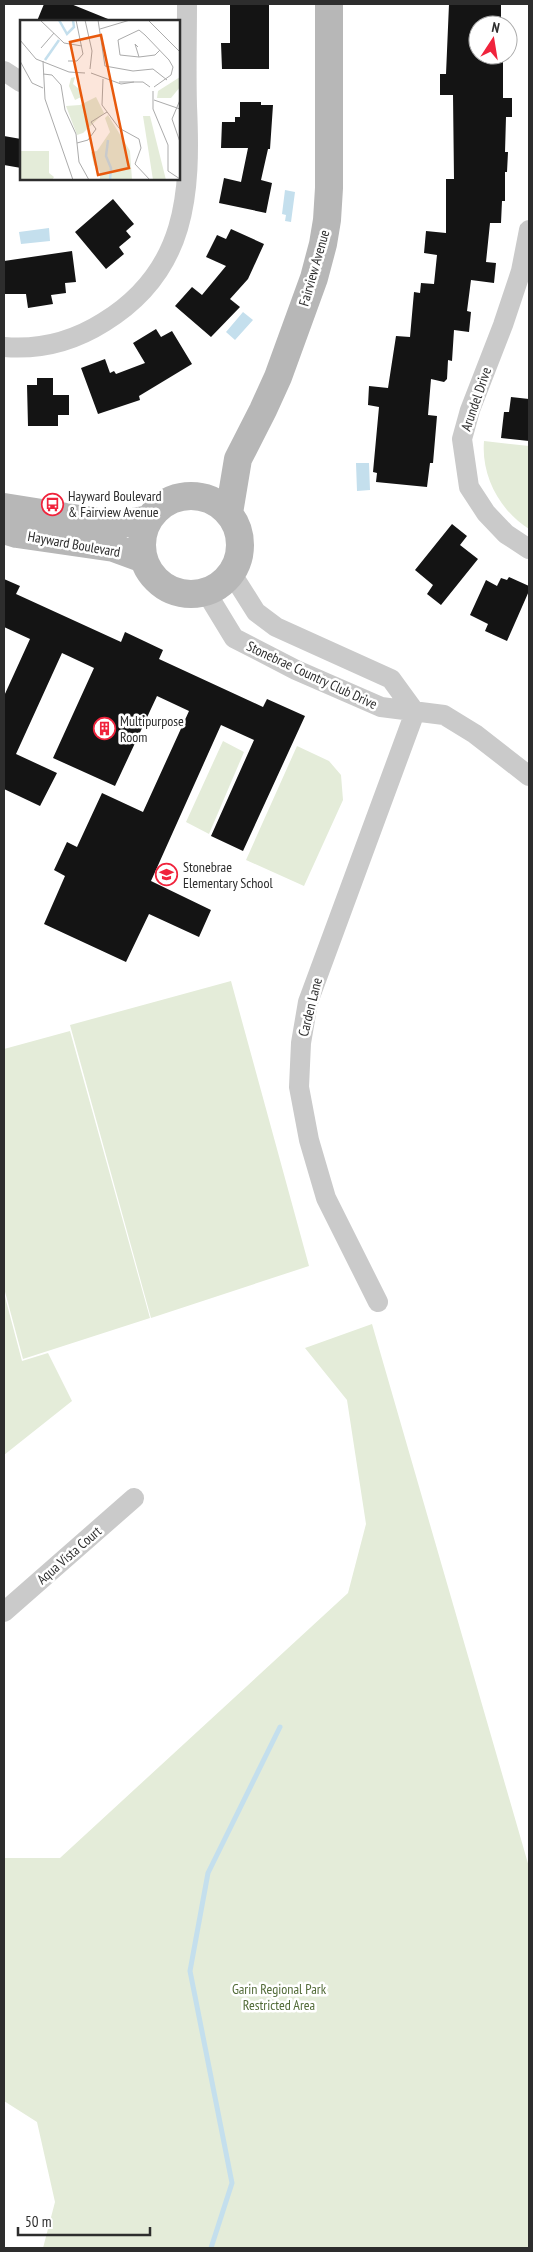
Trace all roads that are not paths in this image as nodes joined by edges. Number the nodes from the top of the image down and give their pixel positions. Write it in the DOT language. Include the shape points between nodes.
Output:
graph roads {
  1 [pos="186,4"];
  2 [pos="329,4"];
  3 [pos="4,71"];
  4 [pos="20,81"];
  5 [pos="185,110"];
  6 [pos="529,230"];
  7 [pos="4,347"];
  8 [pos="238,459"];
  9 [pos="197,496"];
  10 [pos="4,507"];
  11 [pos="229,513"];
  12 [pos="149,519"];
  13 [pos="4,530"];
  14 [pos="529,549"];
  15 [pos="144,559"];
  16 [pos="232,574"];
  17 [pos="206,592"];
  18 [pos="415,712"];
  19 [pos="529,776"];
  20 [pos="378,1302"];
  21 [pos="134,1498"];
  22 [pos="4,1612"];
  1 -- 5 [label="street"];
  2 -- 8 [label="main road, Fairview Avenue" via="330,188 323,244 278,377"];
  3 -- 4 [label="street"];
  5 -- 7 [label="street" via="188,188 172,249 152,282 122,311 87,333 21,349"];
  6 -- 14 [label="street, Arundel Drive" via="521,271 462,440 469,487 486,513 506,534"];
  8 -- 9 [label="main road, Fairview Avenue"];
  8 -- 11 [label="main road, Fairview Avenue"];
  9 -- 11 [label="main road" via="214,501"];
  9 -- 12 [label="main road" via="169,500"];
  10 -- 12 [label="main road, Hayward Boulevard" via="117,525"];
  11 -- 16 [label="main road" via="238,527 241,543 239,559"];
  12 -- 15 [label="main road" via="143,532"];
  13 -- 15 [label="main road, Hayward Boulevard" via="114,548"];
  15 -- 17 [label="main road" via="150,573 168,588 190,594"];
  16 -- 17 [label="main road"];
  16 -- 18 [label="street, Stonebrae Country Club Drive" via="256,612 276,627 391,679"];
  17 -- 18 [label="street, Stonebrae Country Club Drive" via="234,638 375,705"];
  18 -- 19 [label="street, Stonebrae Country Club Drive" via="444,715 455,721"];
  18 -- 20 [label="street, Carden Lane" via="308,1002 301,1043 299,1087 326,1198"];
  21 -- 22 [label="street, Aqua Vista Court"];
}
